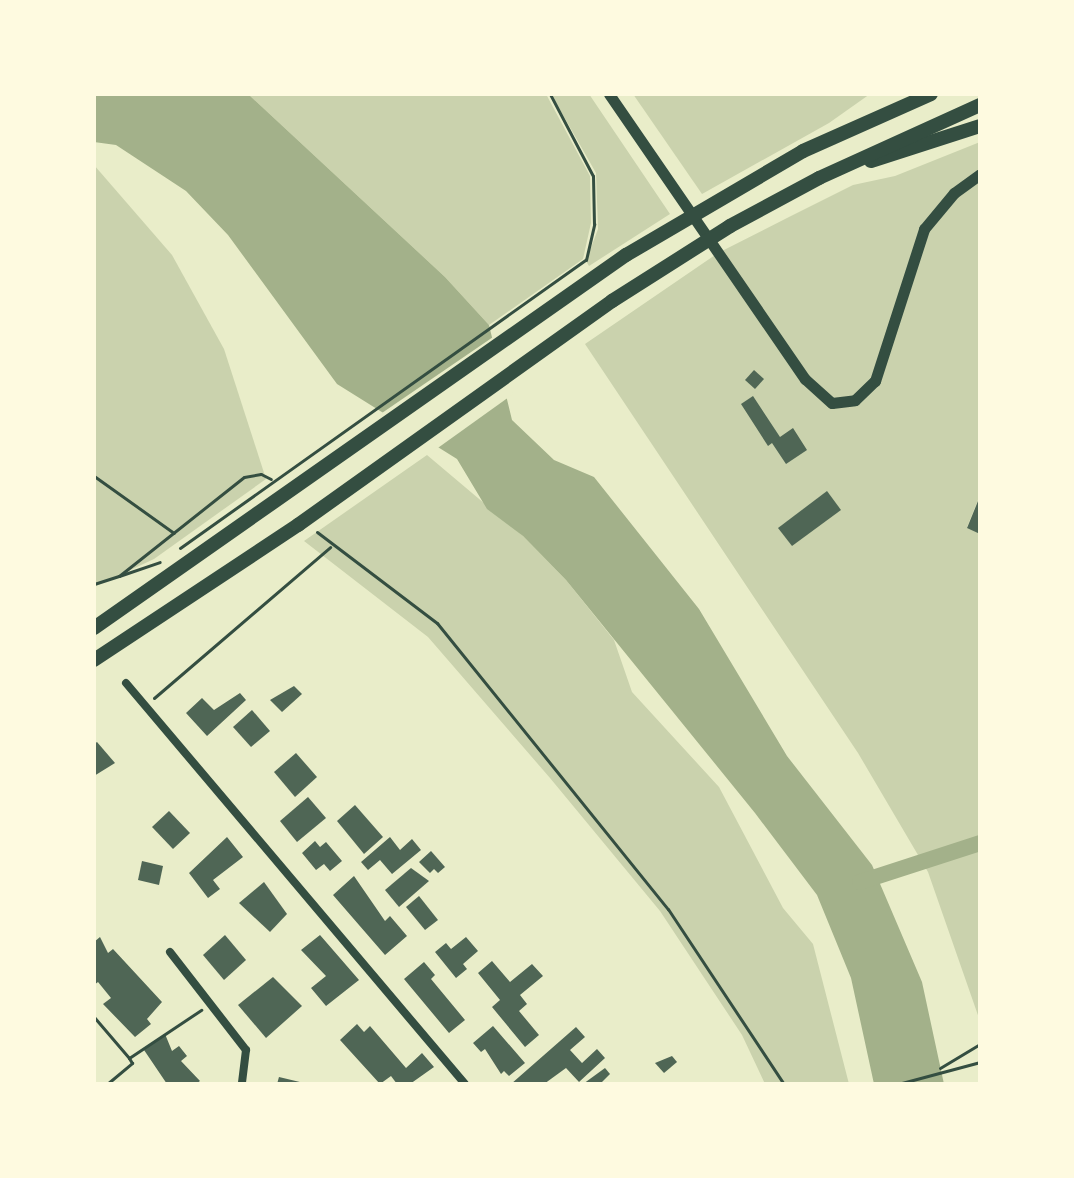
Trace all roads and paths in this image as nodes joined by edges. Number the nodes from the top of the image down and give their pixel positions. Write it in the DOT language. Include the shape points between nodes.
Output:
graph roads {
  1 [pos="550,94"];
  2 [pos="609,94"];
  3 [pos="905,94"];
  4 [pos="931,94"];
  5 [pos="980,105"];
  6 [pos="871,119"];
  7 [pos="980,126"];
  8 [pos="840,169"];
  9 [pos="980,174"];
  10 [pos="94,476"];
  11 [pos="271,479"];
  12 [pos="317,532"];
  13 [pos="174,533"];
  14 [pos="331,546"];
  15 [pos="175,552"];
  16 [pos="166,559"];
  17 [pos="119,576"];
  18 [pos="94,584"];
  19 [pos="111,618"];
  20 [pos="94,620"];
  21 [pos="94,628"];
  22 [pos="94,660"];
  23 [pos="126,683"];
  24 [pos="145,706"];
  25 [pos="170,952"];
  26 [pos="211,1005"];
  27 [pos="94,1017"];
  28 [pos="980,1044"];
  29 [pos="129,1058"];
  30 [pos="980,1062"];
  31 [pos="933,1071"];
  32 [pos="107,1084"];
  33 [pos="242,1084"];
  34 [pos="465,1084"];
  35 [pos="784,1084"];
  36 [pos="898,1084"];
  1 -- 15 [label="path" via="593,176 594,224 586,260"];
  2 -- 9 [label="street" via="805,379 824,399 845,404 875,381 924,229 954,193"];
  3 -- 6 [label="highway"];
  4 -- 6 [label="highway"];
  5 -- 8 [label="highway"];
  6 -- 19 [label="highway" via="803,151 626,255"];
  7 -- 8 [label="highway"];
  8 -- 22 [label="highway" via="643,281"];
  10 -- 13 [label="path"];
  11 -- 13 [label="path" via="261,474 244,477"];
  12 -- 14 [label="path"];
  13 -- 17 [label="path"];
  14 -- 24 [label="path"];
  14 -- 35 [label="path" via="384,577 437,623 668,909"];
  16 -- 17 [label="path"];
  17 -- 18 [label="path"];
  19 -- 20 [label="highway"];
  19 -- 21 [label="highway"];
  23 -- 24 [label="street"];
  24 -- 34 [label="street"];
  25 -- 26 [label="street"];
  26 -- 29 [label="path"];
  26 -- 33 [label="street" via="246,1050"];
  27 -- 29 [label="path"];
  28 -- 31 [label="path"];
  29 -- 32 [label="path" via="132,1063"];
  30 -- 31 [label="path"];
  31 -- 36 [label="path"];
}
